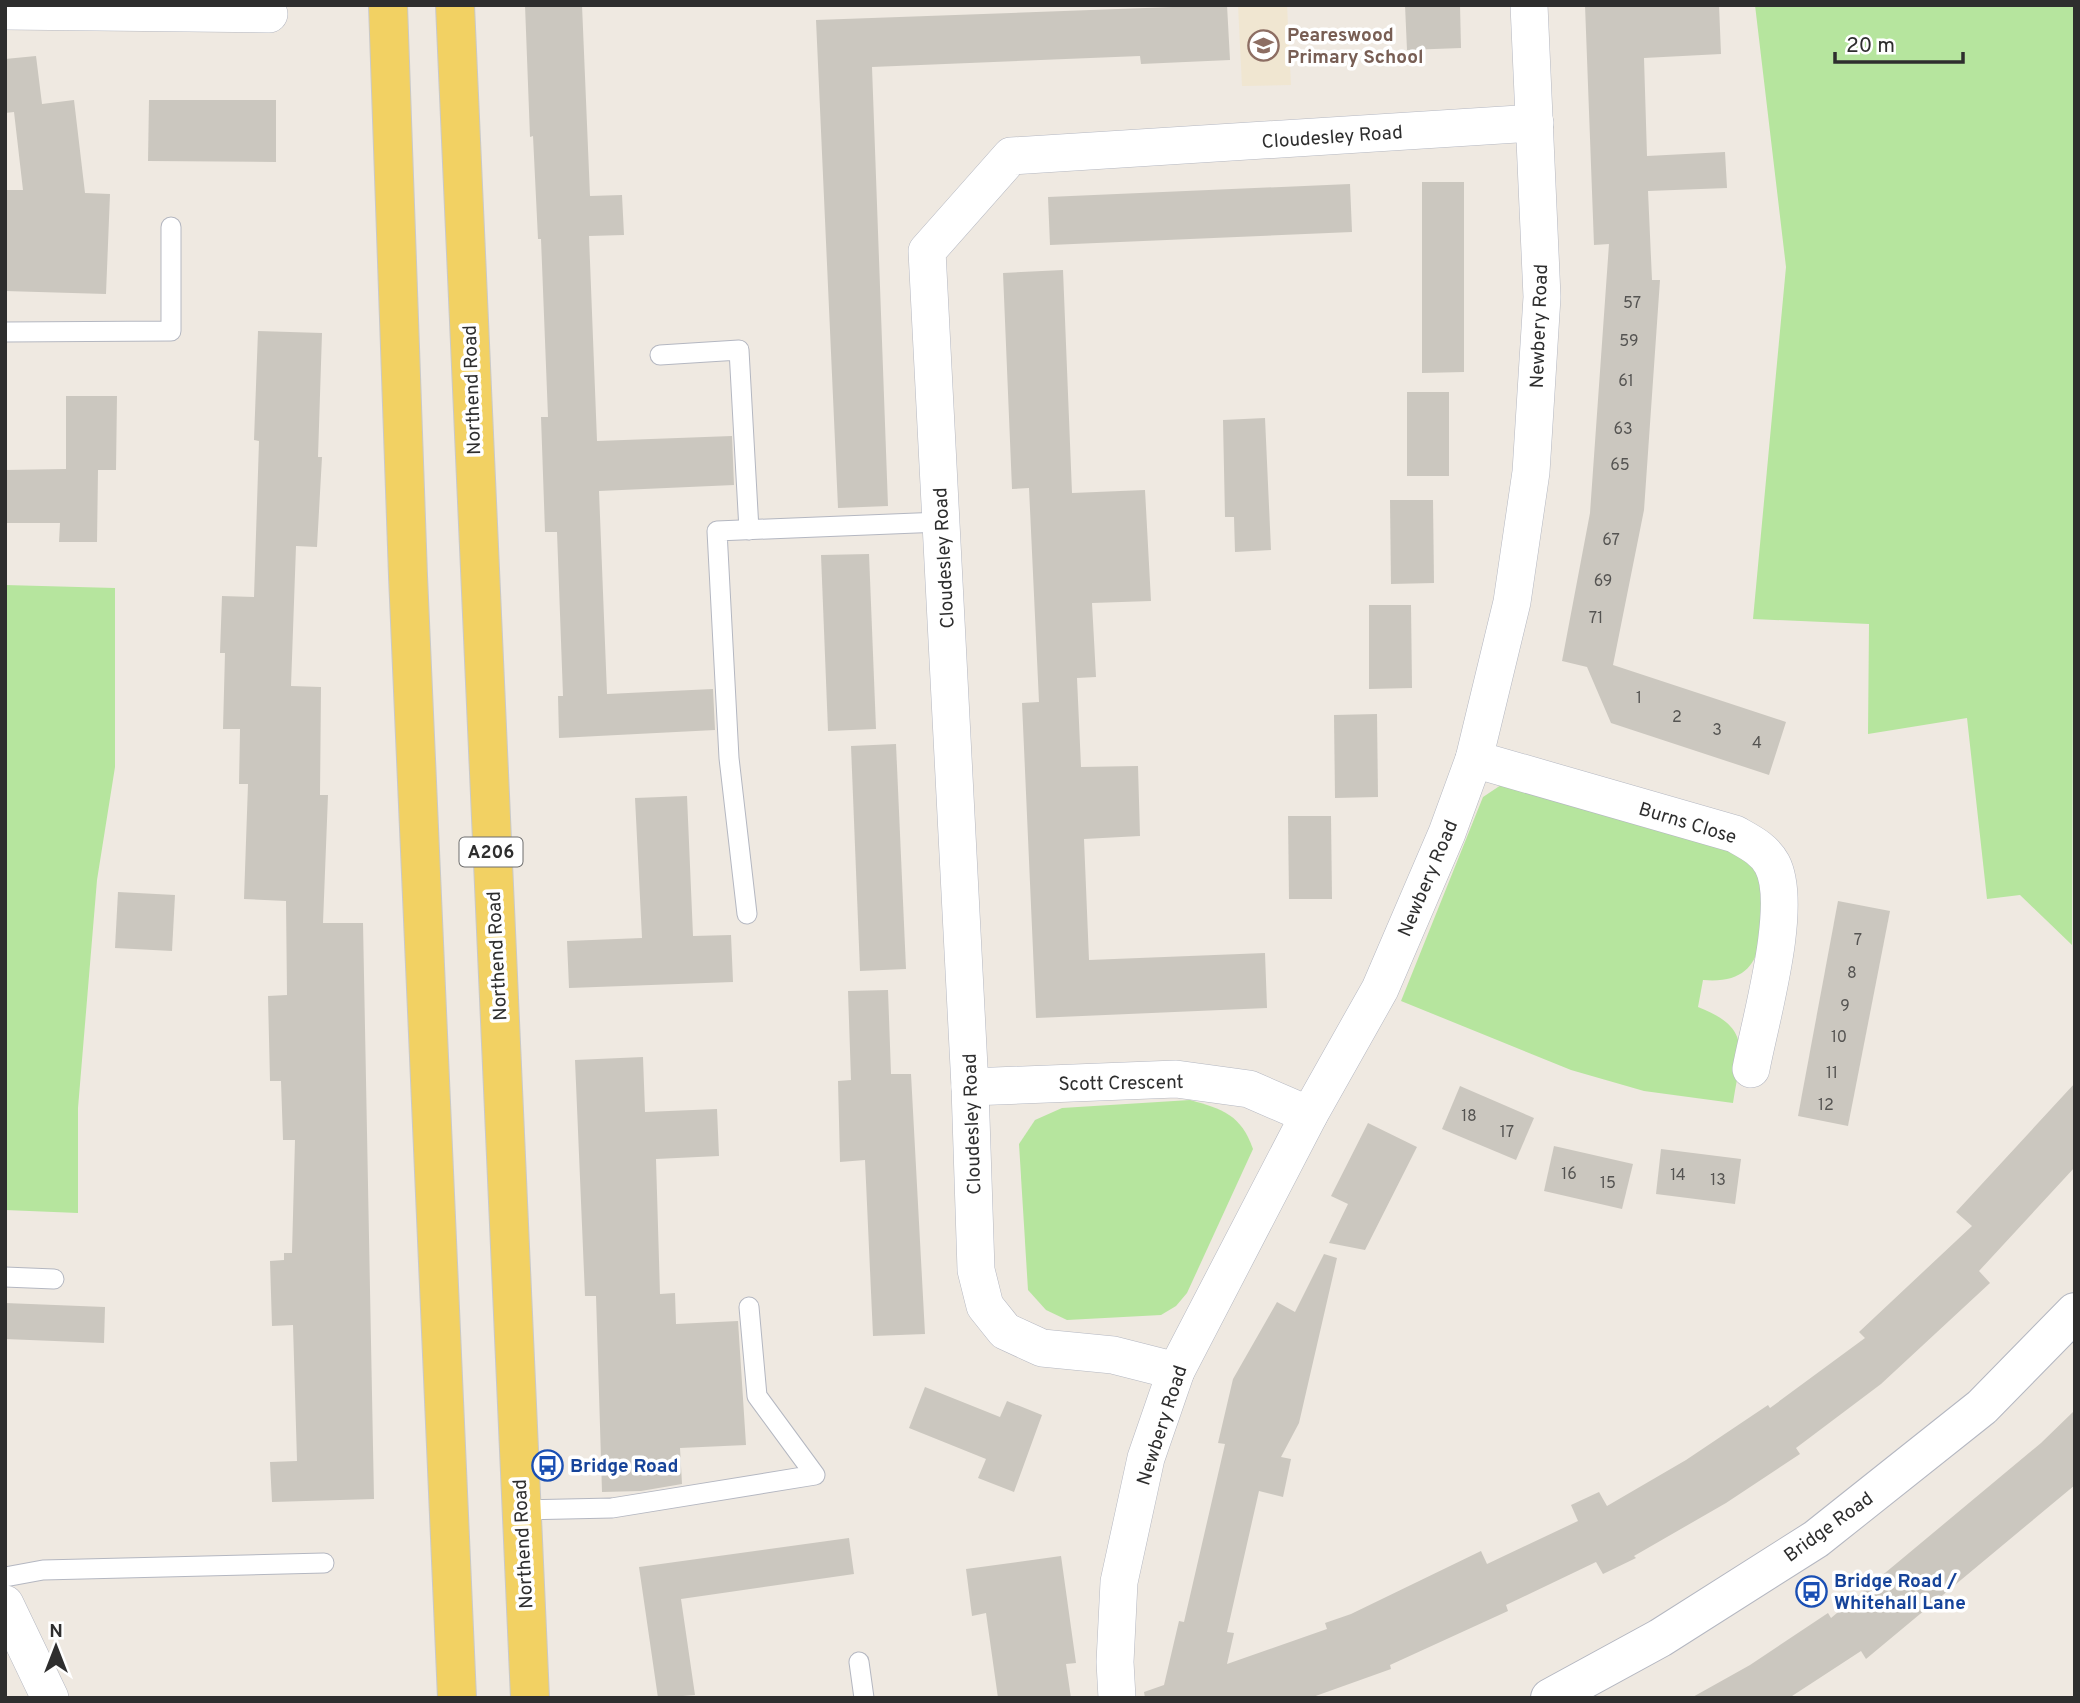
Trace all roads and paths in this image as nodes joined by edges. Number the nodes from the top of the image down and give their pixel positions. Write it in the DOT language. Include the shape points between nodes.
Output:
graph roads {
  1 [pos="388,5"];
  2 [pos="455,5"];
  3 [pos="1529,5"];
  4 [pos="5,11"];
  5 [pos="269,14"];
  6 [pos="1535,123"];
  7 [pos="171,227"];
  8 [pos="5,332"];
  9 [pos="660,355"];
  10 [pos="941,522"];
  11 [pos="749,530"];
  12 [pos="1474,759"];
  13 [pos="747,914"];
  14 [pos="1751,1069"];
  15 [pos="970,1087"];
  16 [pos="1309,1115"];
  17 [pos="5,1277"];
  18 [pos="54,1279"];
  19 [pos="749,1307"];
  20 [pos="2075,1312"];
  21 [pos="1177,1371"];
  22 [pos="520,1510"];
  23 [pos="324,1563"];
  24 [pos="5,1577"];
  25 [pos="5,1604"];
  26 [pos="859,1662"];
  27 [pos="50,1698"];
  28 [pos="457,1698"];
  29 [pos="530,1698"];
  30 [pos="864,1698"];
  31 [pos="1117,1698"];
  32 [pos="1550,1698"];
  1 -- 28 [label="main road" via="408,590"];
  2 -- 22 [label="main road, Northend Road / A206"];
  3 -- 6 [label="street, Newbery Road"];
  4 -- 5 [label="street"];
  6 -- 10 [label="street, Cloudesley Road" via="1011,156 927,251"];
  6 -- 12 [label="street, Newbery Road" via="1542,297 1531,472 1512,602"];
  7 -- 8 [label="lane" via="171,331"];
  9 -- 11 [label="lane" via="739,351"];
  10 -- 11 [label="lane"];
  10 -- 15 [label="street, Cloudesley Road"];
  11 -- 13 [label="lane" via="717,531 729,758"];
  12 -- 14 [label="street, Burns Close" via="1735,834 1760,848 1781,886 1780,914"];
  12 -- 16 [label="street, Newbery Road" via="1380,989"];
  15 -- 16 [label="street, Scott Crescent" via="1177,1079 1249,1088"];
  15 -- 21 [label="street, Cloudesley Road" via="976,1270 985,1306 1005,1331 1042,1348 1113,1355"];
  16 -- 21 [label="street, Newbery Road"];
  17 -- 18 [label="lane"];
  19 -- 22 [label="lane" via="757,1396 815,1475 612,1508"];
  20 -- 32 [label="street, Bridge Road" via="1982,1407 1816,1539 1660,1638"];
  21 -- 31 [label="street, Newbery Road" via="1146,1458 1119,1582"];
  22 -- 29 [label="main road, Northend Road / A206"];
  23 -- 24 [label="lane" via="43,1570"];
  25 -- 27 [label="street"];
  26 -- 30 [label="lane"];
}
